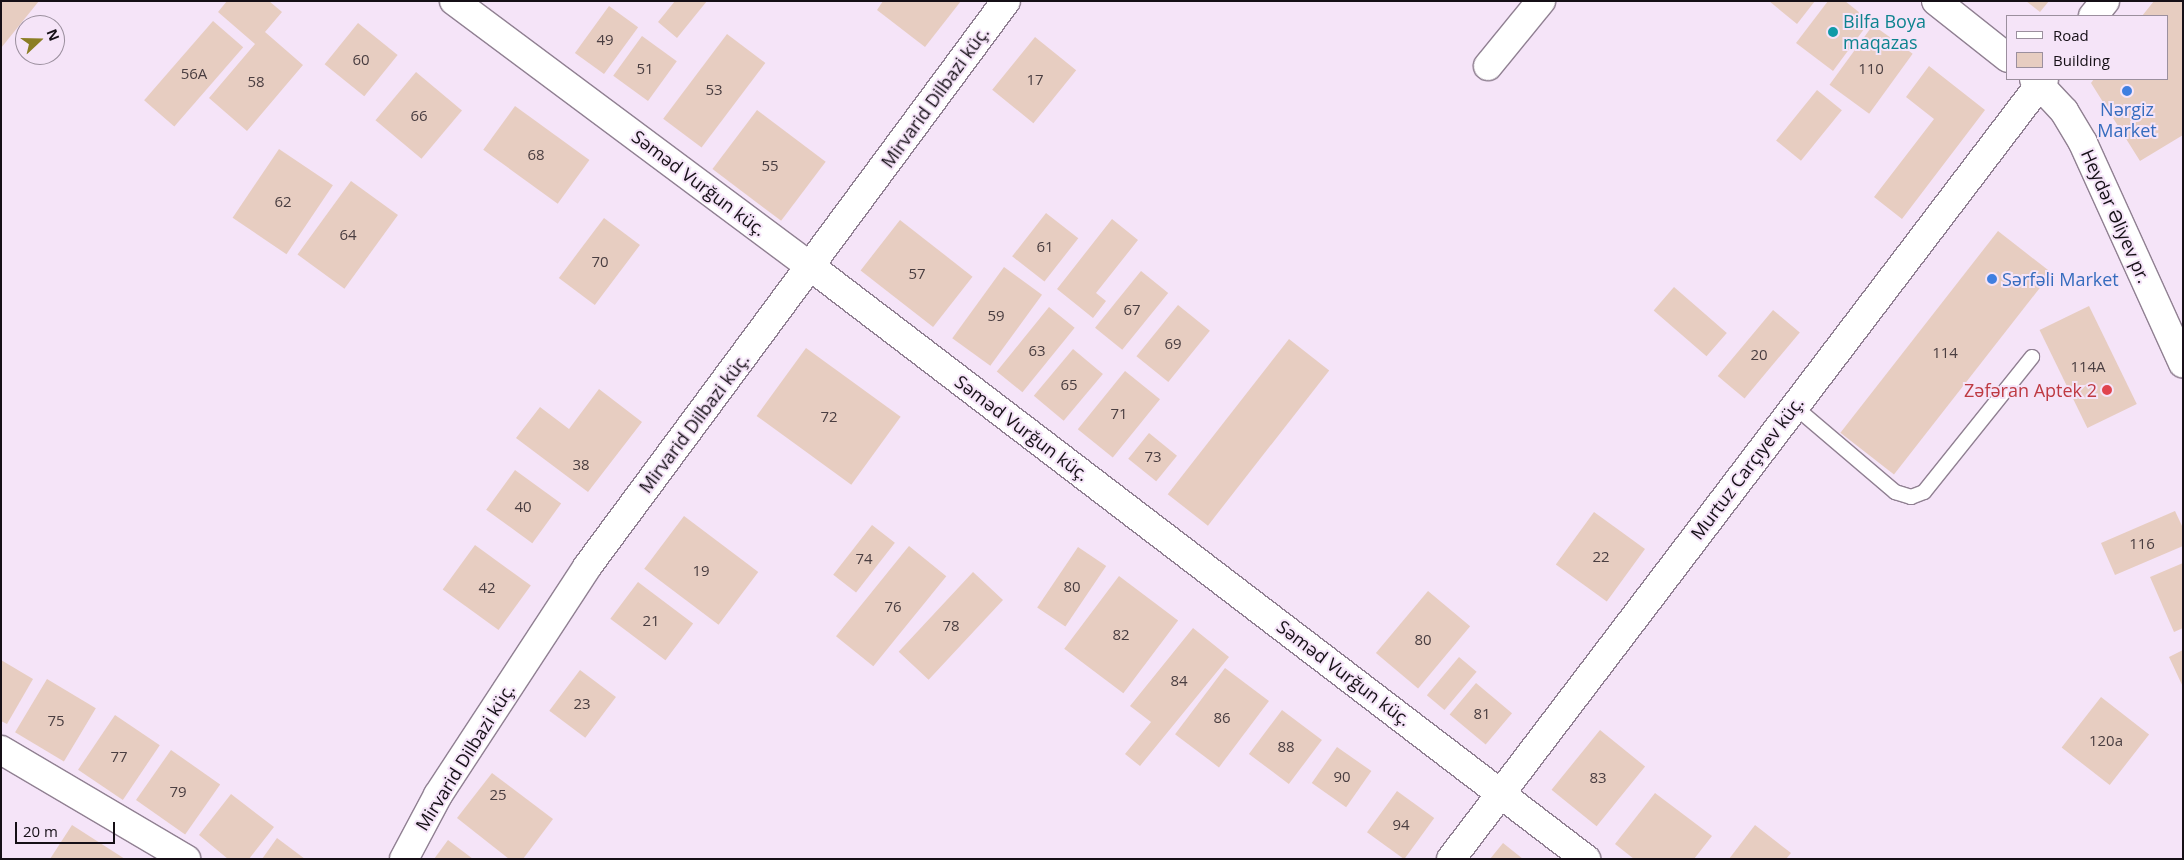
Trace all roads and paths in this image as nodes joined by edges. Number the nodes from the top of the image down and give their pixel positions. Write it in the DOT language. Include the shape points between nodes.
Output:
graph roads {
  1 [pos="454,1"];
  2 [pos="1006,1"];
  3 [pos="1542,1"];
  4 [pos="1936,1"];
  5 [pos="2105,1"];
  6 [pos="2095,15"];
  7 [pos="2006,56"];
  8 [pos="1488,66"];
  9 [pos="2040,80"];
  10 [pos="810,266"];
  11 [pos="2032,357"];
  12 [pos="2183,363"];
  13 [pos="1794,406"];
  14 [pos="1,750"];
  15 [pos="1500,792"];
  16 [pos="186,859"];
  17 [pos="404,859"];
  18 [pos="1451,859"];
  19 [pos="1586,859"];
  1 -- 10 [label="street, Səməd Vurğun küç."];
  2 -- 10 [label="street, Mirvarid Dilbazi küç."];
  3 -- 8 [label="street"];
  4 -- 7 [label="street"];
  5 -- 6 [label="street"];
  9 -- 12 [label="street, Heydər Əliyev pr." via="2083,143"];
  9 -- 13 [label="street, Murtuz Carçıyev küç."];
  10 -- 15 [label="street, Səməd Vurğun küç."];
  10 -- 17 [label="street, Mirvarid Dilbazi küç." via="587,567 438,795"];
  11 -- 13 [label="lane" via="1924,492 1911,497 1895,492"];
  13 -- 15 [label="street, Murtuz Carçıyev küç."];
  14 -- 16 [label="street"];
  15 -- 18 [label="street, Murtuz Carçıyev küç."];
  15 -- 19 [label="street, Səməd Vurğun küç."];
}
